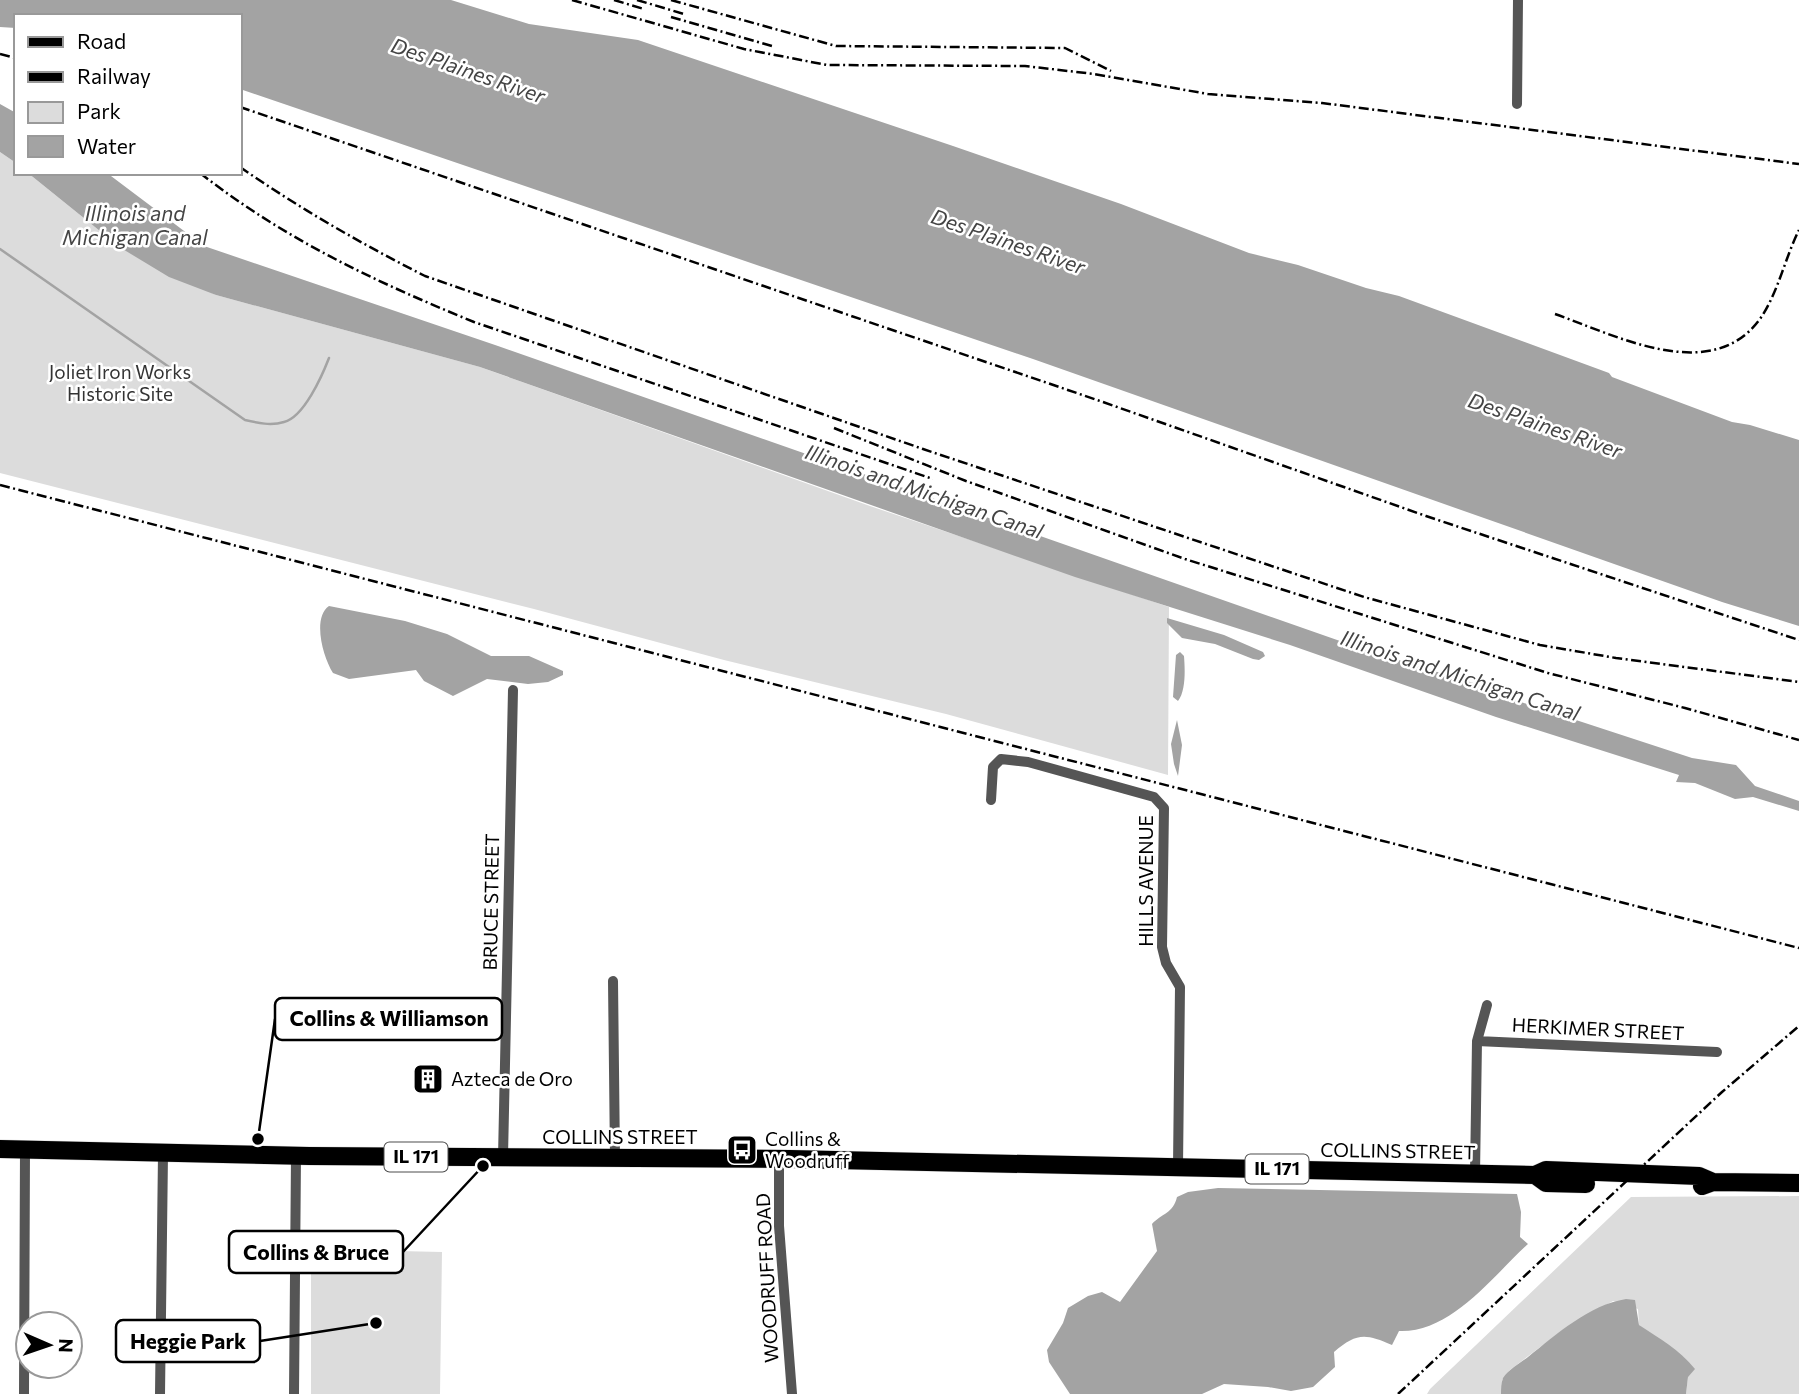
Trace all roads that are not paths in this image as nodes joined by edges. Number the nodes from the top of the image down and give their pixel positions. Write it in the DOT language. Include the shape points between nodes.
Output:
graph roads {
  1 [pos="1518,0"];
  2 [pos="1517,104"];
  3 [pos="513,690"];
  4 [pos="991,800"];
  5 [pos="613,981"];
  6 [pos="1487,1005"];
  7 [pos="1477,1041"];
  8 [pos="1717,1052"];
  9 [pos="0,1149"];
  10 [pos="24,1150"];
  11 [pos="163,1154"];
  12 [pos="296,1156"];
  13 [pos="503,1157"];
  14 [pos="615,1158"];
  15 [pos="779,1159"];
  16 [pos="1178,1167"];
  17 [pos="1475,1174"];
  18 [pos="1799,1184"];
  19 [pos="24,1394"];
  20 [pos="160,1394"];
  21 [pos="294,1394"];
  22 [pos="792,1394"];
  1 -- 2 [label="street"];
  3 -- 13 [label="street, BRUCE STREET"];
  4 -- 16 [label="street, HILLS AVENUE" via="993,767 1001,759 1012,759 1154,797 1164,808 1162,947 1181,987"];
  5 -- 14 [label="street"];
  6 -- 7 [label="street"];
  7 -- 8 [label="street, HERKIMER STREET"];
  7 -- 17 [label="street"];
  9 -- 10 [label="main road, COLLINS STREET / IL 171"];
  10 -- 11 [label="main road, COLLINS STREET / IL 171"];
  10 -- 19 [label="street"];
  11 -- 12 [label="main road, COLLINS STREET / IL 171"];
  11 -- 20 [label="street"];
  12 -- 13 [label="main road, COLLINS STREET / IL 171"];
  12 -- 21 [label="street"];
  13 -- 14 [label="main road, COLLINS STREET / IL 171"];
  14 -- 15 [label="main road, COLLINS STREET / IL 171"];
  15 -- 16 [label="main road, COLLINS STREET / IL 171"];
  15 -- 22 [label="street, WOODRUFF ROAD" via="779,1226"];
  16 -- 17 [label="main road, COLLINS STREET / IL 171"];
  17 -- 18 [label="main road, COLLINS STREET / IL 171" via="1535,1175 1546,1170"];
}
